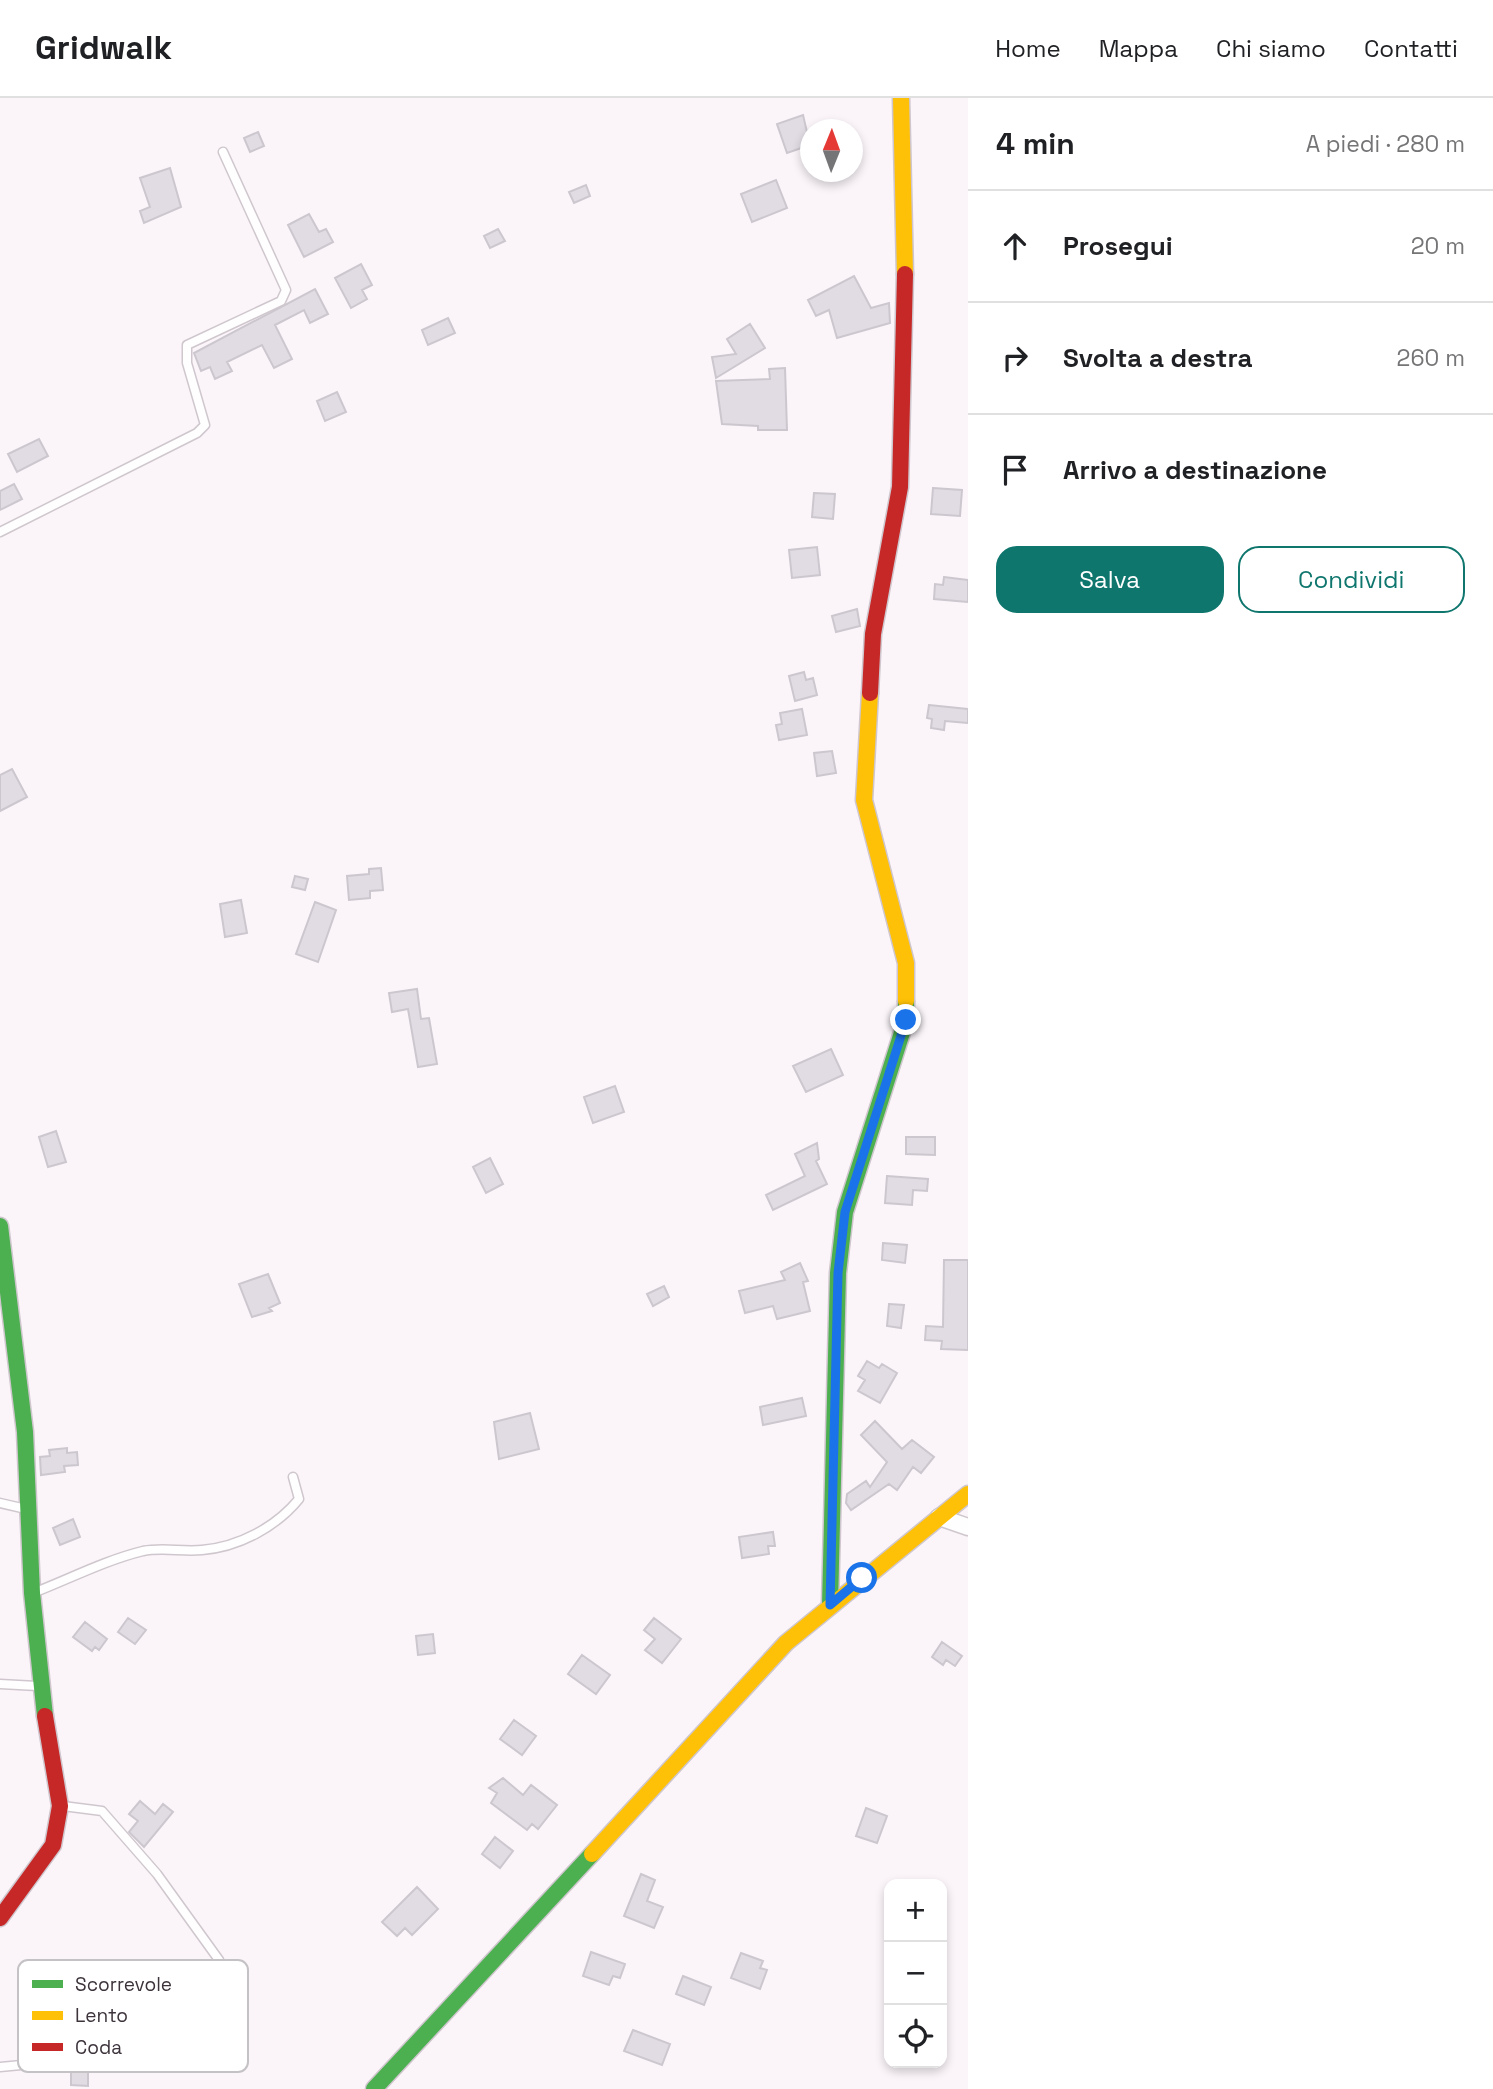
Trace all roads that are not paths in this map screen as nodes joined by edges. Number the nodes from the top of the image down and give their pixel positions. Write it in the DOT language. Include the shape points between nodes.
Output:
graph roads {
  1 [pos="901,98"];
  2 [pos="223,152"];
  3 [pos="0,532"];
  4 [pos="0,1226"];
  5 [pos="293,1478"];
  6 [pos="968,1494"];
  7 [pos="0,1503"];
  8 [pos="29,1510"];
  9 [pos="939,1517"];
  10 [pos="968,1527"];
  11 [pos="32,1593"];
  12 [pos="830,1605"];
  13 [pos="0,1684"];
  14 [pos="40,1686"];
  15 [pos="60,1806"];
  16 [pos="0,1918"];
  17 [pos="219,1960"];
  18 [pos="18,2065"];
  19 [pos="0,2067"];
  20 [pos="374,2089"];
  1 -- 12 [label="street" via="905,259 900,487 873,634 864,800 906,963 906,1020 845,1212 838,1273"];
  2 -- 3 [label="lane" via="286,290 281,300 187,345 187,363 205,425 197,433"];
  4 -- 8 [label="street" via="25,1432"];
  5 -- 11 [label="lane" via="299,1499 284,1517 259,1532 202,1550 141,1552"];
  6 -- 9 [label="street"];
  7 -- 8 [label="lane"];
  8 -- 11 [label="street"];
  9 -- 10 [label="street"];
  9 -- 12 [label="street"];
  11 -- 14 [label="street"];
  12 -- 20 [label="street" via="786,1643"];
  13 -- 14 [label="lane"];
  14 -- 15 [label="street"];
  15 -- 16 [label="street" via="53,1845"];
  15 -- 17 [label="lane" via="102,1811 157,1874"];
  18 -- 19 [label="lane"];
}
